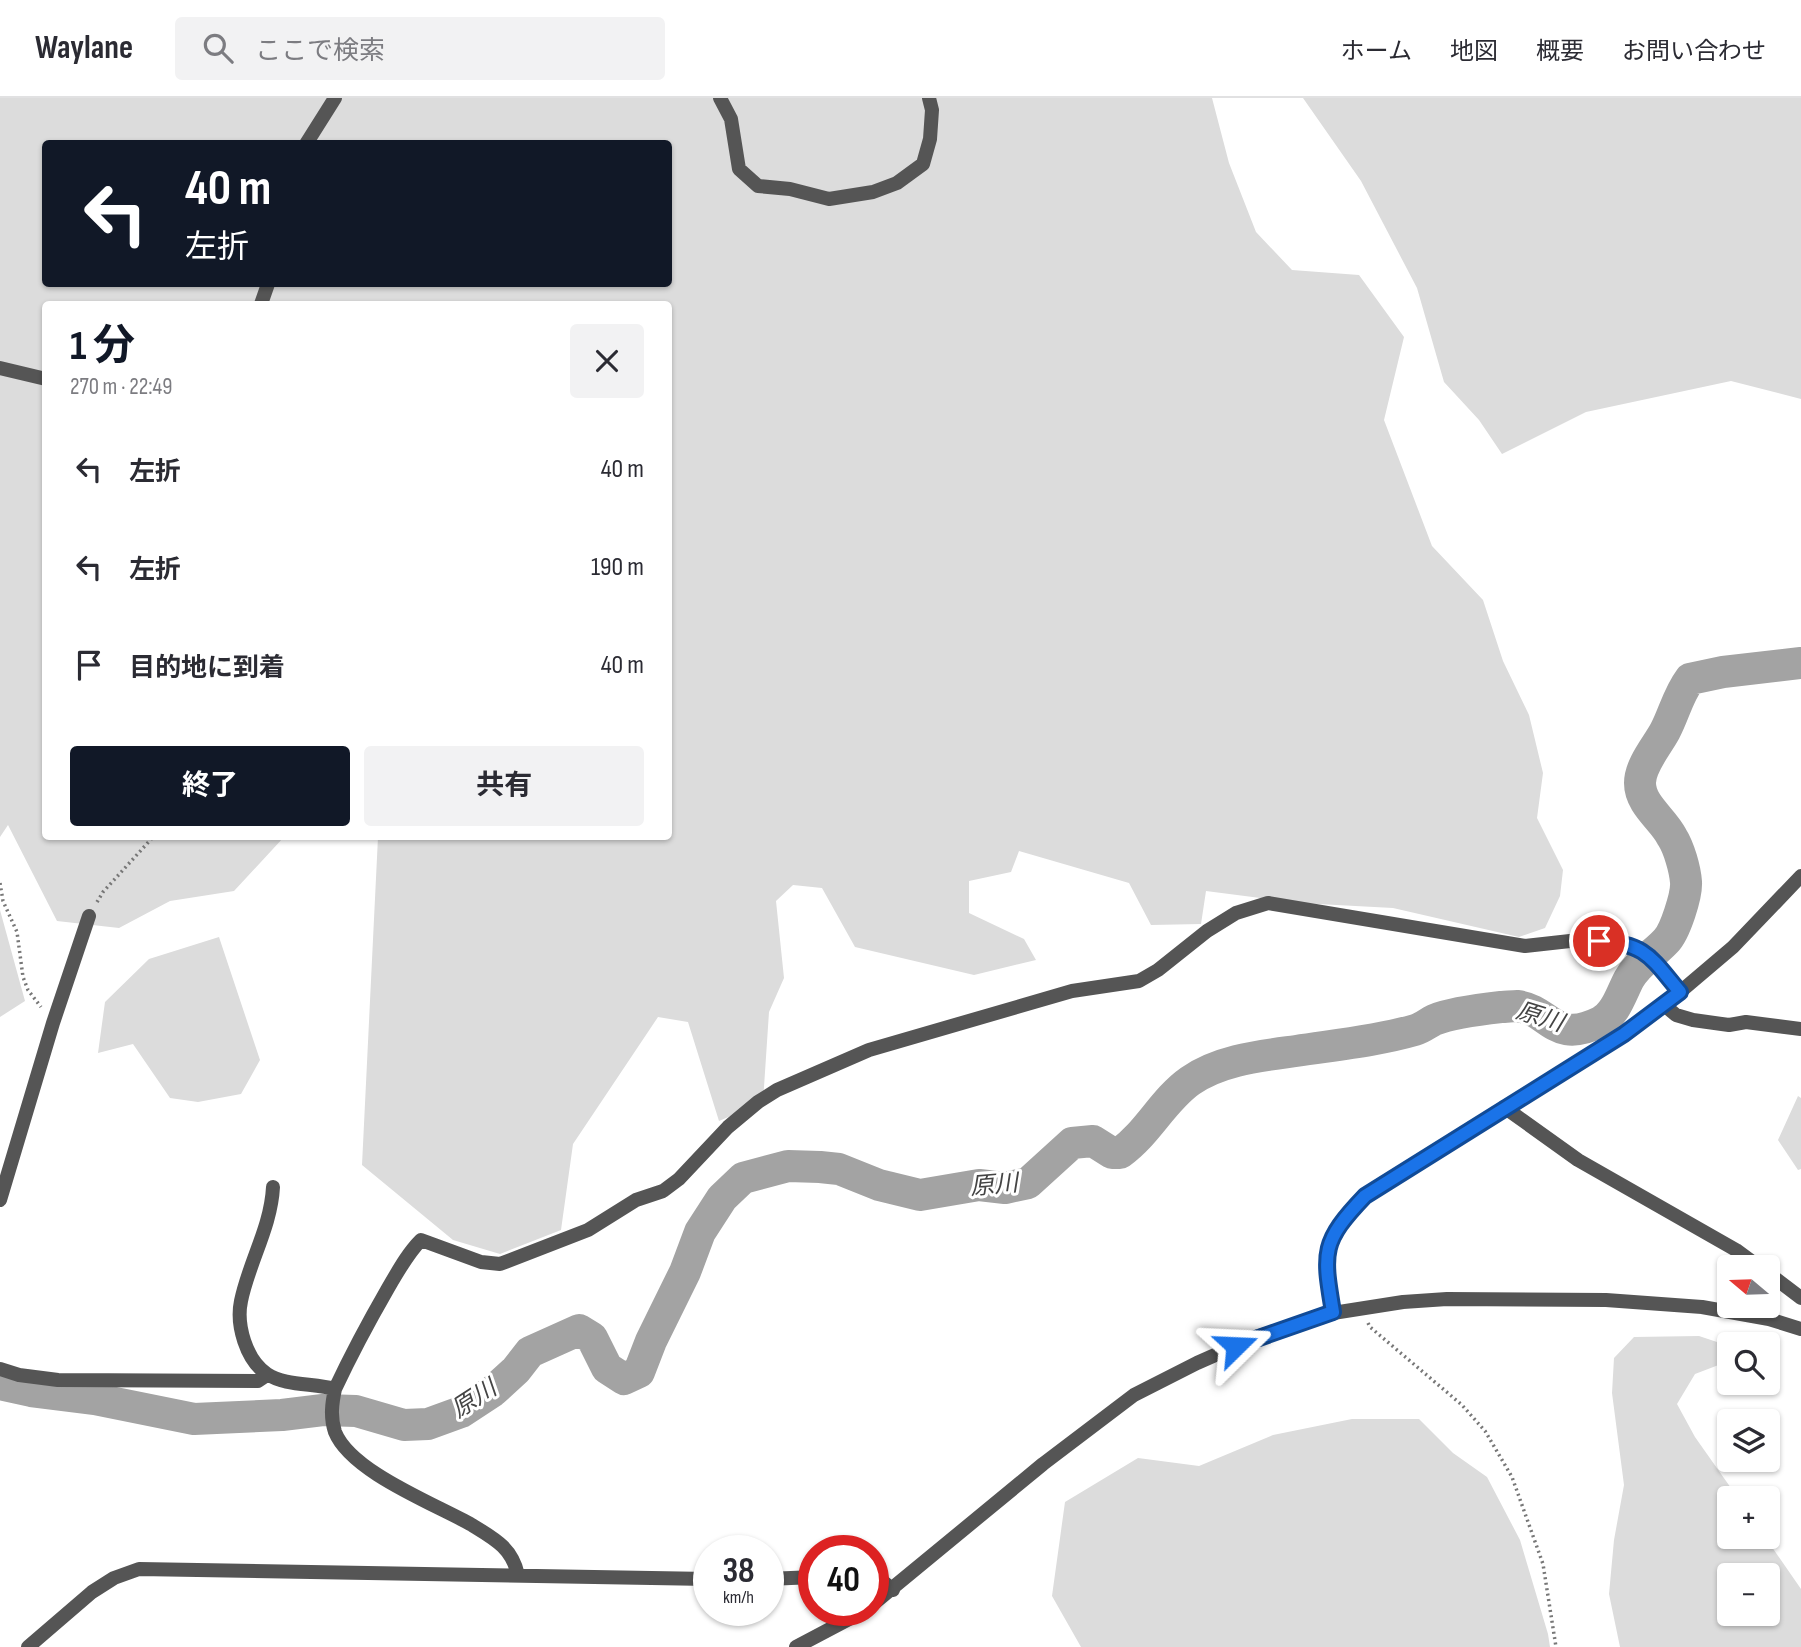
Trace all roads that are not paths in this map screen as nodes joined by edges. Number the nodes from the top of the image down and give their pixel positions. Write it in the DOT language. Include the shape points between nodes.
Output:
graph roads {
  1 [pos="335,98"];
  2 [pos="720,98"];
  3 [pos="929,98"];
  4 [pos="309,140"];
  5 [pos="0,368"];
  6 [pos="42,378"];
  7 [pos="1801,876"];
  8 [pos="89,916"];
  9 [pos="1680,992"];
  10 [pos="1663,1004"];
  11 [pos="1801,1029"];
  12 [pos="1504,1108"];
  13 [pos="273,1187"];
  14 [pos="0,1200"];
  15 [pos="1743,1255"];
  16 [pos="1780,1282"];
  17 [pos="1801,1298"];
  18 [pos="1333,1312"];
  19 [pos="1801,1329"];
  20 [pos="0,1369"];
  21 [pos="267,1375"];
  22 [pos="335,1389"];
  23 [pos="518,1575"];
  24 [pos="693,1579"];
  25 [pos="889,1587"];
  26 [pos="893,1590"];
  27 [pos="889,1593"];
  28 [pos="836,1626"];
  29 [pos="28,1647"];
  30 [pos="796,1647"];
  1 -- 4 [label="street"];
  2 -- 3 [label="street" via="731,119 739,169 758,186 829,199 873,192 897,183 923,164 930,139"];
  5 -- 6 [label="street"];
  7 -- 9 [label="street" via="1733,947"];
  8 -- 14 [label="street"];
  9 -- 10 [label="street"];
  9 -- 22 [label="street" via="1639,948 1619,942 1579,940 1525,946 1268,903 1236,913 1139,981 1072,991 869,1050 777,1090 728,1127 663,1191 636,1200 588,1230 500,1264 481,1262 421,1240 393,1279"];
  10 -- 11 [label="street" via="1676,1015 1693,1020"];
  10 -- 12 [label="street" via="1624,1034"];
  12 -- 15 [label="street" via="1578,1160"];
  12 -- 18 [label="street" via="1365,1196 1339,1223 1328,1247"];
  13 -- 21 [label="street" via="268,1219 240,1304 249,1357"];
  16 -- 17 [label="street"];
  18 -- 19 [label="street" via="1447,1299 1606,1300 1702,1307"];
  18 -- 26 [label="street" via="1256,1338 1133,1395"];
  20 -- 21 [label="street" via="58,1380 258,1381"];
  21 -- 22 [label="street"];
  22 -- 23 [label="street" via="335,1432 344,1446 379,1476 503,1544"];
  23 -- 24 [label="street"];
  23 -- 29 [label="street" via="139,1569 92,1592"];
  25 -- 26 [label="street"];
  26 -- 27 [label="street"];
  28 -- 30 [label="street"];
}
